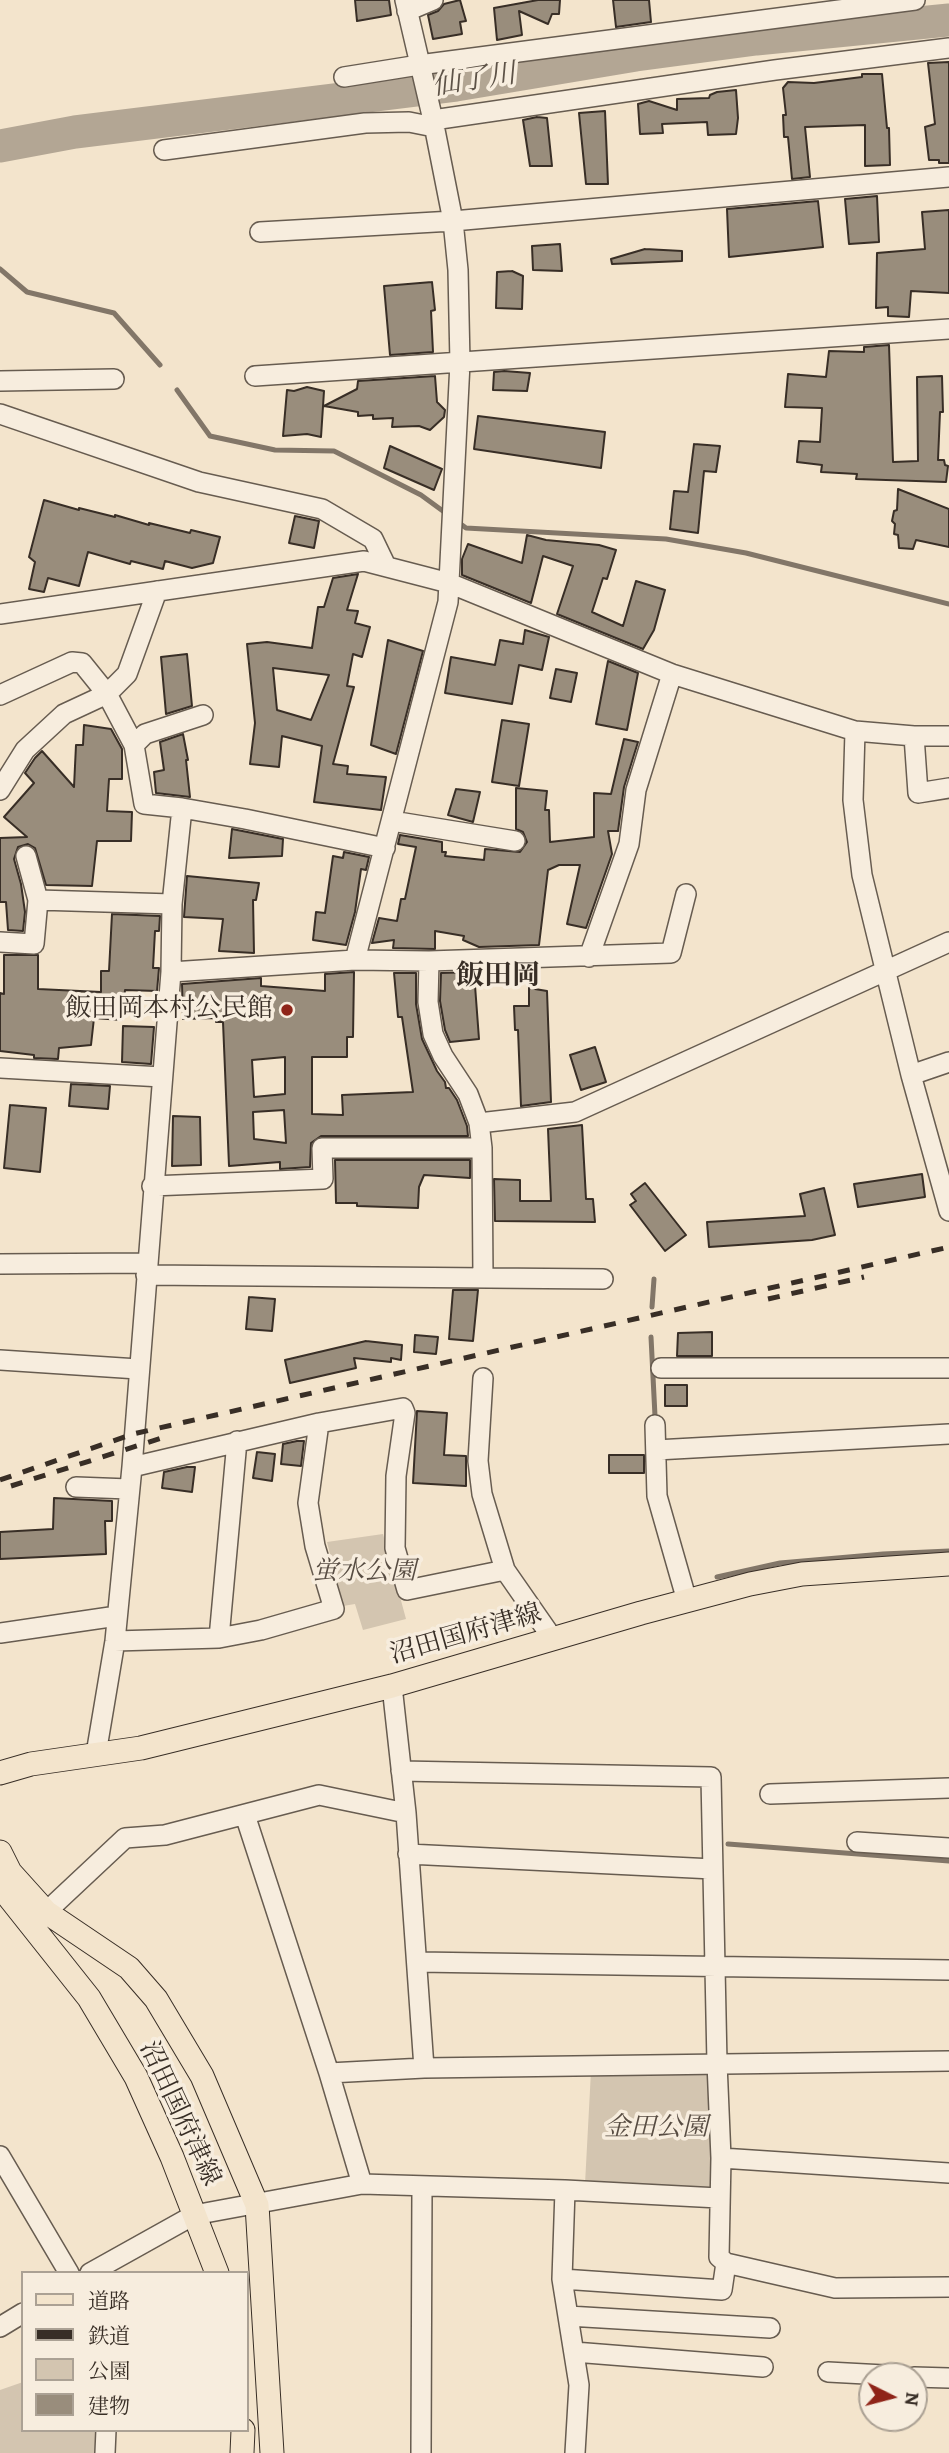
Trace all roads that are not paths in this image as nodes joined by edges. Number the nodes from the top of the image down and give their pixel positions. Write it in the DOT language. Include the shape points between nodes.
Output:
graph roads {
  1 [pos="433,0"];
  2 [pos="915,0"];
  3 [pos="406,5"];
  4 [pos="949,48"];
  5 [pos="419,68"];
  6 [pos="344,77"];
  7 [pos="434,123"];
  8 [pos="164,150"];
  9 [pos="949,177"];
  10 [pos="453,221"];
  11 [pos="260,232"];
  12 [pos="949,328"];
  13 [pos="460,363"];
  14 [pos="255,376"];
  15 [pos="114,379"];
  16 [pos="0,381"];
  17 [pos="0,414"];
  18 [pos="386,566"];
  19 [pos="449,583"];
  20 [pos="157,591"];
  21 [pos="0,614"];
  22 [pos="672,674"];
  23 [pos="107,694"];
  24 [pos="0,695"];
  25 [pos="203,715"];
  26 [pos="855,731"];
  27 [pos="914,736"];
  28 [pos="949,736"];
  29 [pos="134,745"];
  30 [pos="949,788"];
  31 [pos="0,790"];
  32 [pos="182,808"];
  33 [pos="392,821"];
  34 [pos="515,841"];
  35 [pos="385,848"];
  36 [pos="26,856"];
  37 [pos="686,894"];
  38 [pos="38,900"];
  39 [pos="172,904"];
  40 [pos="0,942"];
  41 [pos="949,942"];
  42 [pos="589,957"];
  43 [pos="355,960"];
  44 [pos="429,961"];
  45 [pos="171,972"];
  46 [pos="885,973"];
  47 [pos="949,1062"];
  48 [pos="0,1068"];
  49 [pos="911,1074"];
  50 [pos="162,1077"];
  51 [pos="479,1123"];
  52 [pos="482,1148"];
  53 [pos="944,1167"];
  54 [pos="152,1186"];
  55 [pos="949,1211"];
  56 [pos="0,1264"];
  57 [pos="146,1269"];
  58 [pos="484,1279"];
  59 [pos="603,1279"];
  60 [pos="0,1360"];
  61 [pos="661,1368"];
  62 [pos="949,1368"];
  63 [pos="138,1369"];
  64 [pos="483,1378"];
  65 [pos="320,1423"];
  66 [pos="655,1425"];
  67 [pos="949,1434"];
  68 [pos="237,1441"];
  69 [pos="656,1450"];
  70 [pos="131,1467"];
  71 [pos="76,1487"];
  72 [pos="129,1489"];
  73 [pos="949,1564"];
  74 [pos="505,1570"];
  75 [pos="687,1601"];
  76 [pos="117,1616"];
  77 [pos="0,1633"];
  78 [pos="219,1638"];
  79 [pos="553,1639"];
  80 [pos="115,1641"];
  81 [pos="392,1686"];
  82 [pos="96,1754"];
  83 [pos="401,1771"];
  84 [pos="0,1773"];
  85 [pos="949,1788"];
  86 [pos="770,1794"];
  87 [pos="406,1813"];
  88 [pos="245,1815"];
  89 [pos="857,1842"];
  90 [pos="949,1848"];
  91 [pos="0,1852"];
  92 [pos="408,1854"];
  93 [pos="713,1870"];
  94 [pos="0,1888"];
  95 [pos="46,1912"];
  96 [pos="418,1962"];
  97 [pos="716,1966"];
  98 [pos="949,1970"];
  99 [pos="949,2061"];
  100 [pos="717,2063"];
  101 [pos="424,2068"];
  102 [pos="329,2073"];
  103 [pos="0,2156"];
  104 [pos="721,2158"];
  105 [pos="949,2173"];
  106 [pos="362,2185"];
  107 [pos="422,2186"];
  108 [pos="565,2190"];
  109 [pos="719,2198"];
  110 [pos="257,2205"];
  111 [pos="194,2215"];
  112 [pos="726,2263"];
  113 [pos="68,2271"];
  114 [pos="94,2271"];
  115 [pos="216,2271"];
  116 [pos="562,2279"];
  117 [pos="949,2287"];
  118 [pos="21,2314"];
  119 [pos="568,2316"];
  120 [pos="0,2327"];
  121 [pos="770,2328"];
  122 [pos="574,2352"];
  123 [pos="762,2367"];
  124 [pos="828,2372"];
  125 [pos="858,2374"];
  126 [pos="928,2377"];
  127 [pos="949,2378"];
  128 [pos="106,2432"];
  129 [pos="243,2432"];
  130 [pos="105,2453"];
  131 [pos="242,2453"];
  132 [pos="272,2453"];
  133 [pos="421,2453"];
  134 [pos="575,2453"];
  1 -- 3 [label="street"];
  2 -- 5 [label="street"];
  3 -- 5 [label="street"];
  4 -- 7 [label="street"];
  5 -- 6 [label="street"];
  5 -- 7 [label="street"];
  7 -- 8 [label="street" via="365,123"];
  7 -- 10 [label="street"];
  9 -- 10 [label="street"];
  10 -- 11 [label="street"];
  10 -- 13 [label="street"];
  12 -- 13 [label="street"];
  13 -- 14 [label="street"];
  13 -- 19 [label="street"];
  15 -- 16 [label="street"];
  17 -- 18 [label="street" via="199,482 322,509 373,539"];
  18 -- 19 [label="street"];
  18 -- 20 [label="street" via="365,561"];
  19 -- 22 [label="street"];
  19 -- 33 [label="street"];
  20 -- 21 [label="street"];
  20 -- 23 [label="street" via="127,674"];
  22 -- 26 [label="street"];
  22 -- 42 [label="street" via="636,790 629,844"];
  23 -- 24 [label="street" via="82,663 72,662"];
  23 -- 29 [label="street"];
  23 -- 31 [label="street" via="64,714 25,750"];
  25 -- 29 [label="street" via="145,734"];
  26 -- 27 [label="street"];
  26 -- 46 [label="street" via="853,800 862,875"];
  27 -- 28 [label="street"];
  27 -- 30 [label="street" via="918,793"];
  29 -- 32 [label="street" via="144,804"];
  32 -- 35 [label="street"];
  32 -- 39 [label="street"];
  33 -- 34 [label="street"];
  33 -- 35 [label="street"];
  35 -- 43 [label="street"];
  36 -- 38 [label="street"];
  37 -- 42 [label="street" via="671,953"];
  38 -- 39 [label="street"];
  38 -- 40 [label="street" via="34,944"];
  39 -- 45 [label="street"];
  41 -- 46 [label="street"];
  42 -- 44 [label="street"];
  43 -- 44 [label="street"];
  43 -- 45 [label="street"];
  44 -- 51 [label="street" via="433,1034 468,1094"];
  45 -- 50 [label="street"];
  46 -- 49 [label="street"];
  46 -- 51 [label="street" via="575,1112"];
  47 -- 49 [label="street"];
  48 -- 50 [label="street"];
  49 -- 53 [label="street"];
  50 -- 54 [label="street"];
  51 -- 52 [label="street"];
  52 -- 54 [label="street" via="322,1148 323,1179"];
  52 -- 58 [label="street"];
  53 -- 55 [label="street"];
  54 -- 57 [label="street"];
  56 -- 57 [label="street"];
  57 -- 58 [label="street"];
  57 -- 63 [label="street"];
  58 -- 59 [label="street"];
  60 -- 63 [label="street"];
  61 -- 62 [label="street"];
  63 -- 70 [label="street"];
  64 -- 74 [label="street" via="478,1461 482,1494"];
  65 -- 68 [label="street"];
  65 -- 74 [label="street" via="403,1408 395,1548 407,1590"];
  65 -- 78 [label="street" via="308,1503 334,1609"];
  66 -- 69 [label="street"];
  67 -- 69 [label="street"];
  68 -- 70 [label="street"];
  68 -- 78 [label="street"];
  69 -- 75 [label="street" via="657,1496"];
  70 -- 72 [label="street"];
  71 -- 72 [label="street"];
  72 -- 76 [label="street"];
  73 -- 75 [label="main road, 沼田国府津線" via="802,1574"];
  74 -- 79 [label="street"];
  75 -- 79 [label="main road, 沼田国府津線"];
  76 -- 77 [label="street"];
  76 -- 80 [label="street"];
  78 -- 80 [label="street"];
  79 -- 81 [label="main road, 沼田国府津線"];
  80 -- 82 [label="street"];
  81 -- 82 [label="main road, 沼田国府津線" via="141,1748"];
  81 -- 83 [label="street"];
  82 -- 84 [label="main road, 沼田国府津線"];
  83 -- 87 [label="street"];
  83 -- 93 [label="street" via="711,1777"];
  85 -- 86 [label="street"];
  87 -- 88 [label="street" via="319,1795"];
  87 -- 92 [label="street"];
  88 -- 95 [label="street" via="165,1835 125,1838"];
  88 -- 102 [label="street"];
  89 -- 90 [label="street"];
  91 -- 95 [label="main road, 沼田国府津線" via="10,1872"];
  92 -- 93 [label="street"];
  92 -- 96 [label="street"];
  93 -- 97 [label="street"];
  94 -- 111 [label="main road, 沼田国府津線" via="89,1998 136,2077"];
  95 -- 110 [label="main road, 沼田国府津線" via="129,1968 156,1999 202,2076"];
  96 -- 97 [label="street"];
  96 -- 101 [label="street"];
  97 -- 98 [label="street"];
  97 -- 100 [label="street"];
  99 -- 100 [label="street"];
  100 -- 101 [label="street"];
  100 -- 104 [label="street"];
  101 -- 102 [label="street"];
  102 -- 106 [label="street"];
  103 -- 113 [label="street"];
  104 -- 105 [label="street"];
  104 -- 109 [label="street"];
  106 -- 107 [label="street"];
  106 -- 110 [label="street"];
  107 -- 108 [label="street"];
  107 -- 133 [label="street"];
  108 -- 109 [label="street"];
  108 -- 116 [label="street"];
  109 -- 112 [label="street" via="719,2257"];
  110 -- 111 [label="street"];
  110 -- 132 [label="main road, 沼田国府津線"];
  111 -- 114 [label="street"];
  111 -- 115 [label="main road, 沼田国府津線"];
  112 -- 116 [label="street" via="722,2290"];
  112 -- 117 [label="street" via="835,2288"];
  116 -- 119 [label="street"];
  118 -- 120 [label="street"];
  119 -- 121 [label="street"];
  119 -- 122 [label="street"];
  122 -- 123 [label="street"];
  122 -- 134 [label="street" via="579,2385"];
  124 -- 125 [label="street"];
  126 -- 127 [label="street"];
  128 -- 130 [label="street"];
  129 -- 131 [label="main road"];
}
